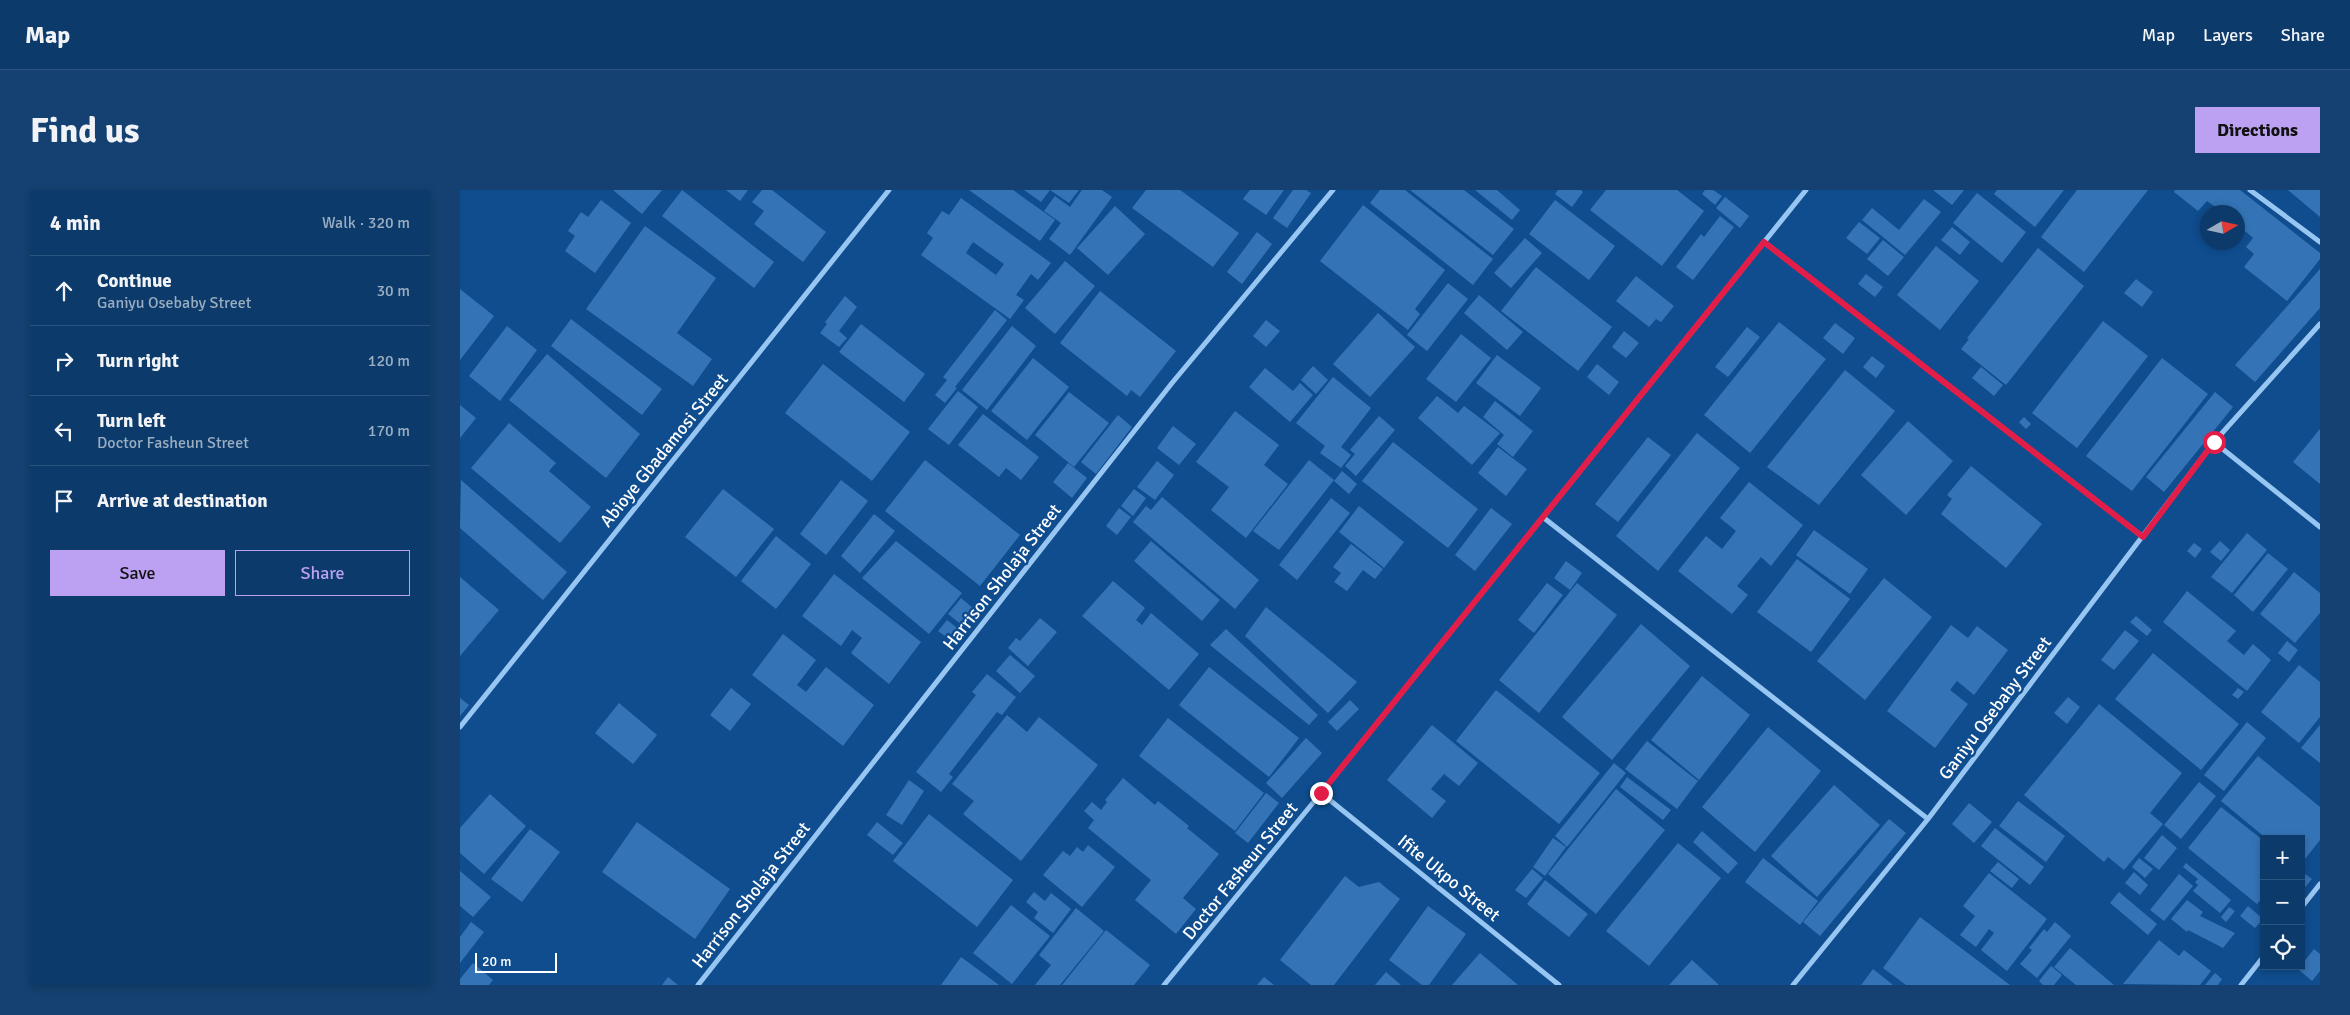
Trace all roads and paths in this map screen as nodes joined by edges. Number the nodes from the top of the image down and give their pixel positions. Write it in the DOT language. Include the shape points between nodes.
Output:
graph roads {
  1 [pos="890,190"];
  2 [pos="1333,190"];
  3 [pos="1806,190"];
  4 [pos="2250,190"];
  5 [pos="1764,242"];
  6 [pos="2320,242"];
  7 [pos="2320,324"];
  8 [pos="2214,442"];
  9 [pos="1544,518"];
  10 [pos="2320,527"];
  11 [pos="2143,537"];
  12 [pos="460,727"];
  13 [pos="1321,793"];
  14 [pos="1928,819"];
  15 [pos="2320,884"];
  16 [pos="2305,903"];
  17 [pos="2260,961"];
  18 [pos="698,985"];
  19 [pos="1164,985"];
  20 [pos="1559,985"];
  21 [pos="1793,985"];
  22 [pos="2241,985"];
  1 -- 12 [label="street, Abioye Gbadamosi Street"];
  2 -- 18 [label="street, Harrison Sholaja Street" via="1172,383"];
  3 -- 5 [label="street, Doctor Fasheun Street"];
  4 -- 6 [label="street"];
  5 -- 9 [label="street, Doctor Fasheun Street"];
  5 -- 11 [label="street"];
  7 -- 8 [label="street, Ganiyu Osebaby Street"];
  8 -- 10 [label="street"];
  8 -- 11 [label="street, Ganiyu Osebaby Street"];
  9 -- 13 [label="street, Doctor Fasheun Street"];
  9 -- 14 [label="street"];
  11 -- 14 [label="street, Ganiyu Osebaby Street"];
  13 -- 19 [label="street, Doctor Fasheun Street"];
  13 -- 20 [label="street, Ifite Ukpo Street"];
  14 -- 21 [label="street, Ganiyu Osebaby Street"];
  15 -- 16 [label="street"];
  17 -- 22 [label="street"];
}
